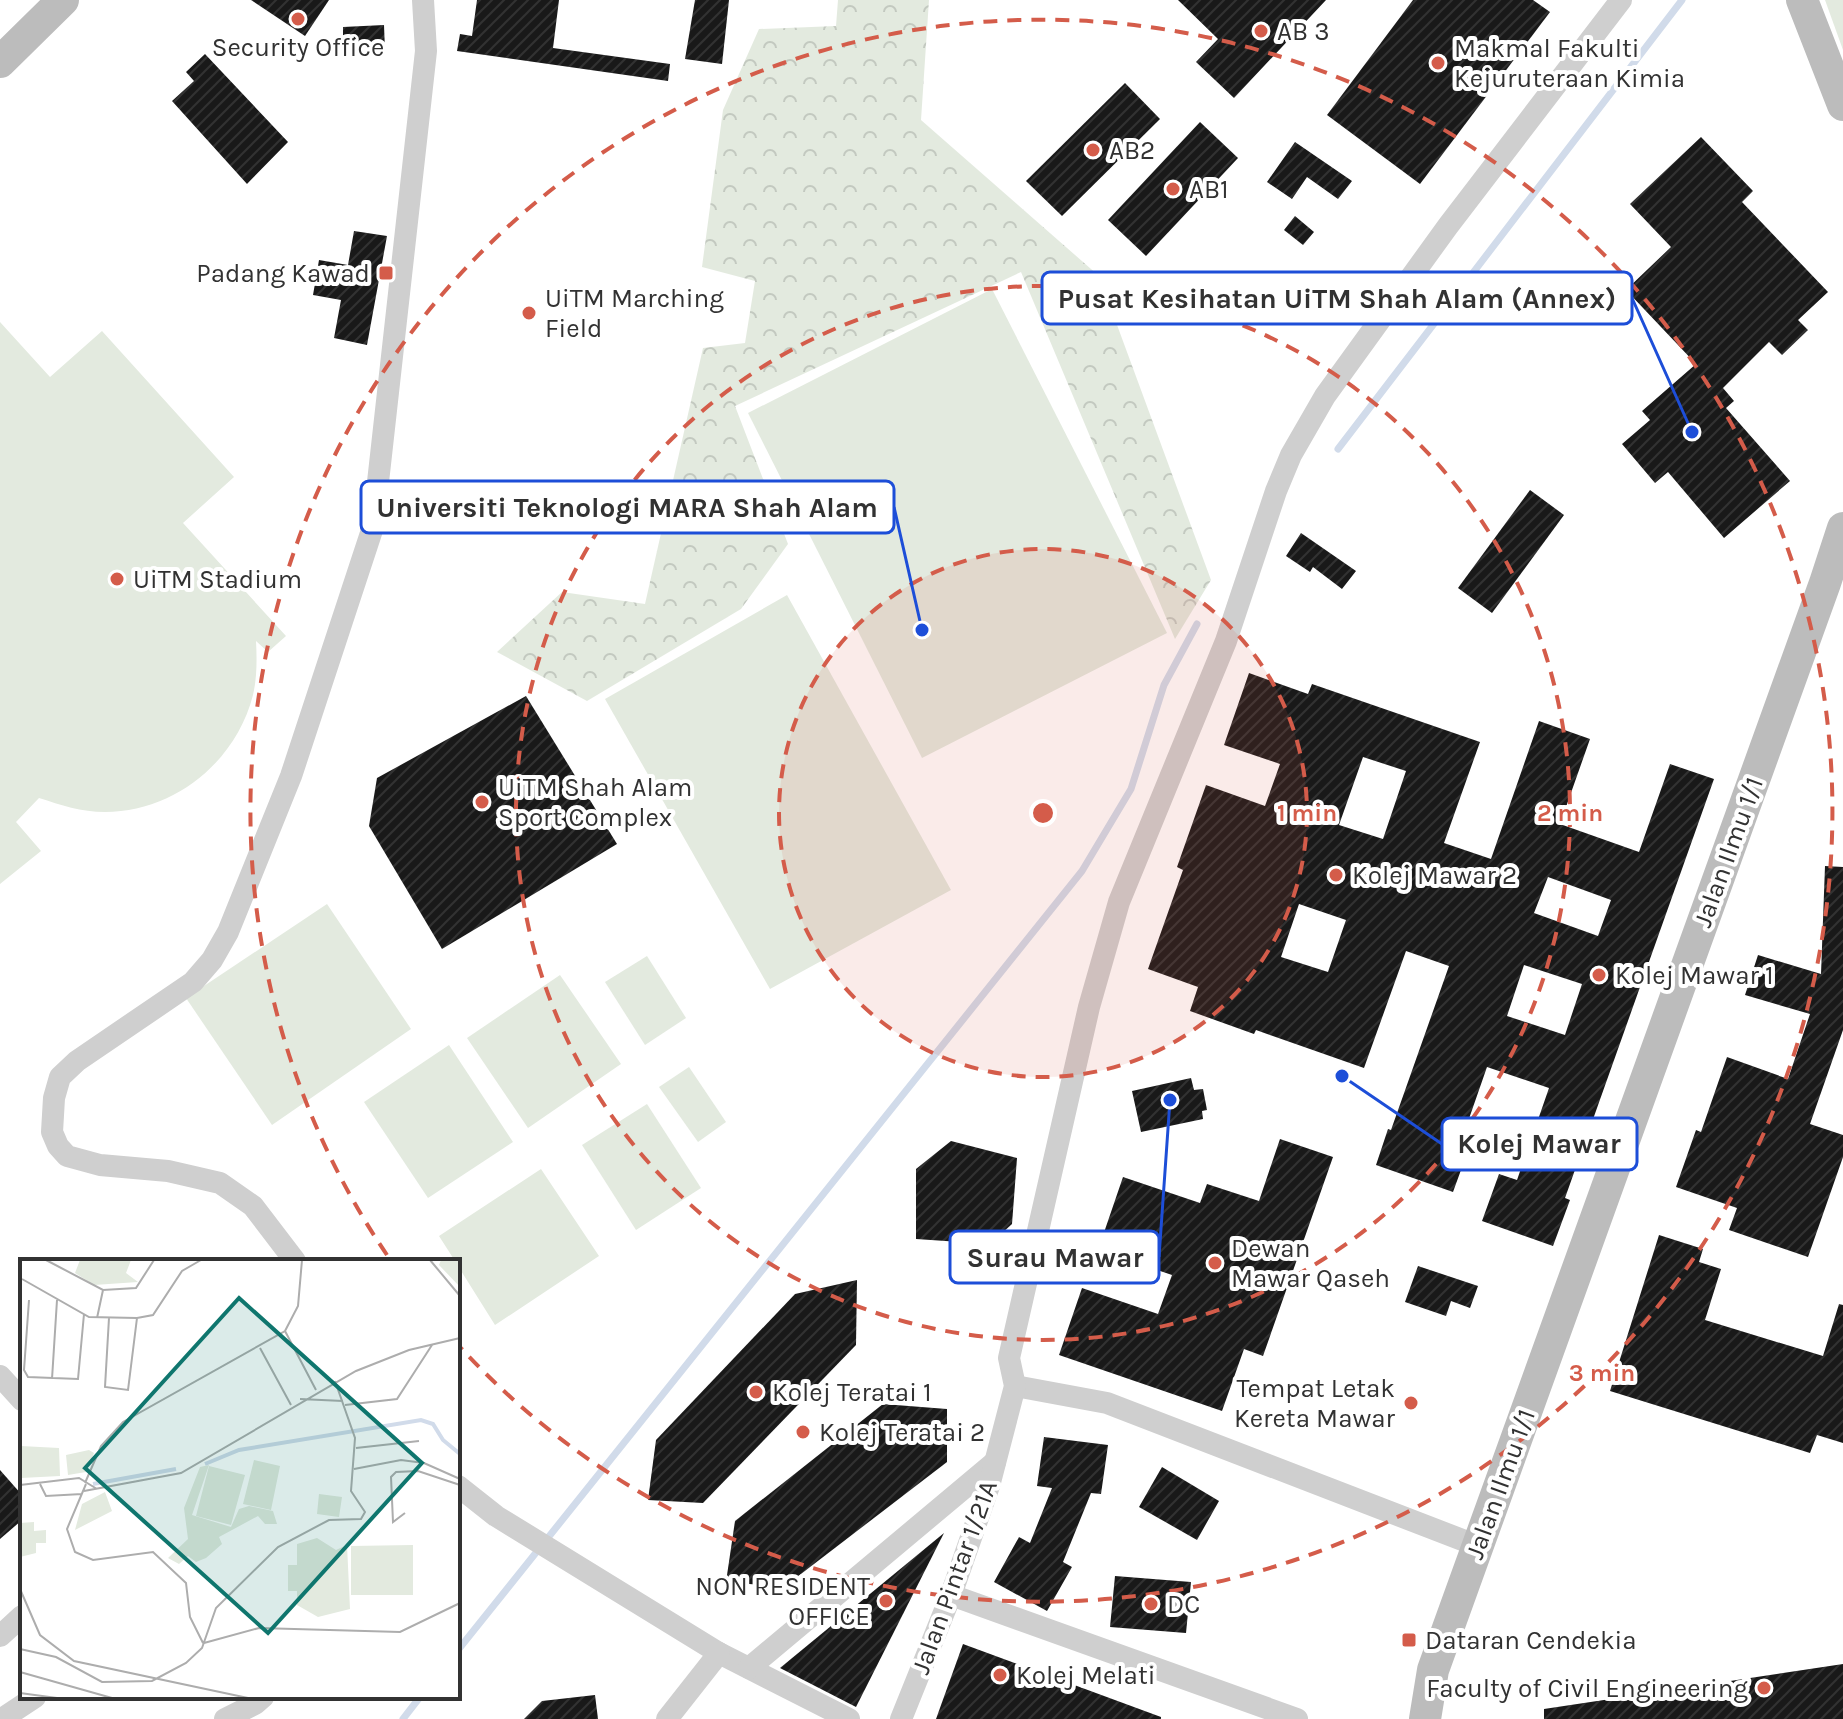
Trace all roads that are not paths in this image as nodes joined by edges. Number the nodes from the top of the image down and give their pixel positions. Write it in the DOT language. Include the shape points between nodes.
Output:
graph roads {
  1 [pos="63,0"];
  2 [pos="423,0"];
  3 [pos="1621,0"];
  4 [pos="1803,1"];
  5 [pos="0,62"];
  6 [pos="1843,105"];
  7 [pos="1843,528"];
  8 [pos="293,1259"];
  9 [pos="0,1376"];
  10 [pos="1015,1386"];
  11 [pos="20,1398"];
  12 [pos="995,1462"];
  13 [pos="460,1487"];
  14 [pos="1478,1546"];
  15 [pos="951,1595"];
  16 [pos="20,1618"];
  17 [pos="0,1636"];
  18 [pos="719,1653"];
  19 [pos="749,1668"];
  20 [pos="32,1699"];
  21 [pos="261,1699"];
  22 [pos="2,1719"];
  23 [pos="225,1719"];
  24 [pos="667,1719"];
  25 [pos="849,1719"];
  26 [pos="901,1719"];
  27 [pos="1297,1719"];
  28 [pos="1425,1719"];
  1 -- 5 [label="street"];
  2 -- 8 [label="street" via="426,51 373,527 291,776 212,960 193,982 77,1061 60,1077 54,1098 52,1132 67,1156 220,1183 253,1206"];
  3 -- 10 [label="street, Jalan Pintar 1/21A" via="1448,226 1325,396 1291,455 1226,641 1119,902 1089,1007 1009,1358"];
  4 -- 6 [label="street"];
  7 -- 14 [label="street, Jalan Ilmu 1/1"];
  9 -- 11 [label="street"];
  10 -- 12 [label="street, Jalan Pintar 1/21A"];
  10 -- 14 [label="street" via="1107,1403"];
  12 -- 15 [label="street, Jalan Pintar 1/21A"];
  12 -- 19 [label="street"];
  13 -- 18 [label="street" via="513,1527"];
  14 -- 28 [label="street, Jalan Ilmu 1/1" via="1433,1670"];
  15 -- 26 [label="street, Jalan Pintar 1/21A"];
  15 -- 27 [label="street"];
  16 -- 17 [label="street"];
  18 -- 19 [label="street"];
  18 -- 24 [label="street"];
  19 -- 25 [label="street"];
  20 -- 22 [label="street"];
  21 -- 23 [label="street"];
}
